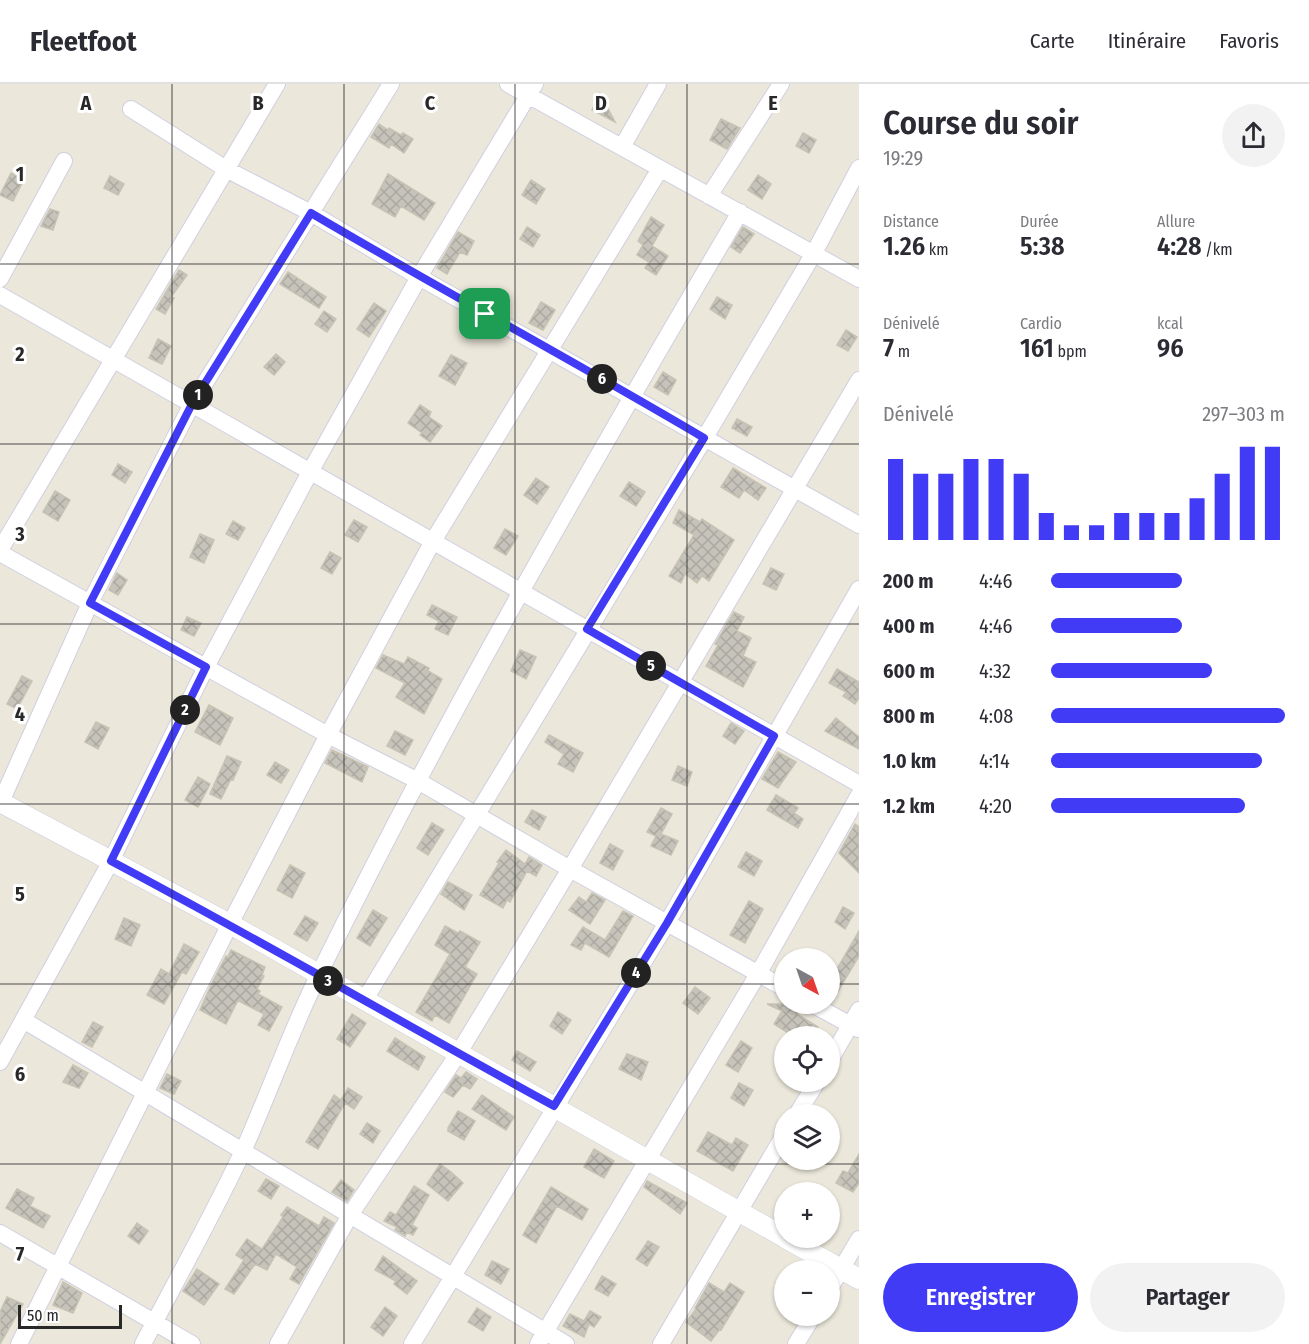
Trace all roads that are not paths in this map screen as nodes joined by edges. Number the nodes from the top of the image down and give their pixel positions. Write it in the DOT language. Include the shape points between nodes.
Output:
graph roads {
  1 [pos="277,84"];
  2 [pos="391,84"];
  3 [pos="508,84"];
  4 [pos="658,84"];
  5 [pos="781,84"];
  6 [pos="532,90"];
  7 [pos="131,110"];
  8 [pos="622,147"];
  9 [pos="64,161"];
  10 [pos="859,168"];
  11 [pos="226,169"];
  12 [pos="660,169"];
  13 [pos="709,196"];
  14 [pos="740,212"];
  15 [pos="311,213"];
  16 [pos="814,253"];
  17 [pos="419,277"];
  18 [pos="0,279"];
  19 [pos="859,279"];
  20 [pos="0,295"];
  21 [pos="550,350"];
  22 [pos="112,359"];
  23 [pos="859,380"];
  24 [pos="632,395"];
  25 [pos="192,404"];
  26 [pos="704,438"];
  27 [pos="310,472"];
  28 [pos="795,489"];
  29 [pos="859,525"];
  30 [pos="433,542"];
  31 [pos="0,551"];
  32 [pos="859,589"];
  33 [pos="520,592"];
  34 [pos="90,603"];
  35 [pos="587,629"];
  36 [pos="206,667"];
  37 [pos="680,682"];
  38 [pos="328,735"];
  39 [pos="774,736"];
  40 [pos="418,781"];
  41 [pos="859,784"];
  42 [pos="859,795"];
  43 [pos="0,802"];
  44 [pos="478,815"];
  45 [pos="111,861"];
  46 [pos="570,869"];
  47 [pos="667,923"];
  48 [pos="230,924"];
  49 [pos="758,974"];
  50 [pos="318,975"];
  51 [pos="774,983"];
  52 [pos="364,1001"];
  53 [pos="836,1014"];
  54 [pos="23,1020"];
  55 [pos="856,1022"];
  56 [pos="840,1045"];
  57 [pos="458,1054"];
  58 [pos="0,1062"];
  59 [pos="145,1093"];
  60 [pos="554,1106"];
  61 [pos="243,1151"];
  62 [pos="774,1152"];
  63 [pos="646,1159"];
  64 [pos="739,1211"];
  65 [pos="350,1215"];
  66 [pos="774,1231"];
  67 [pos="0,1233"];
  68 [pos="859,1239"];
  69 [pos="804,1248"];
  70 [pos="57,1266"];
  71 [pos="841,1269"];
  72 [pos="453,1276"];
  73 [pos="859,1279"];
  74 [pos="155,1321"];
  75 [pos="807,1326"];
  76 [pos="542,1338"];
  77 [pos="19,1344"];
  78 [pos="143,1344"];
  79 [pos="192,1344"];
  80 [pos="278,1344"];
  81 [pos="412,1344"];
  82 [pos="566,1344"];
  83 [pos="661,1344"];
  84 [pos="796,1344"];
  1 -- 11 [label="street"];
  2 -- 15 [label="street"];
  3 -- 6 [label="street"];
  4 -- 8 [label="street"];
  5 -- 13 [label="street"];
  6 -- 8 [label="street"];
  6 -- 17 [label="street"];
  7 -- 11 [label="street"];
  8 -- 12 [label="street"];
  9 -- 18 [label="street"];
  10 -- 16 [label="street"];
  11 -- 15 [label="street"];
  11 -- 22 [label="street"];
  12 -- 13 [label="street"];
  12 -- 21 [label="street"];
  13 -- 14 [label="street"];
  14 -- 16 [label="street"];
  14 -- 24 [label="street"];
  15 -- 17 [label="street"];
  15 -- 25 [label="street"];
  16 -- 19 [label="street"];
  16 -- 26 [label="street"];
  17 -- 21 [label="street"];
  17 -- 27 [label="street"];
  20 -- 22 [label="street"];
  21 -- 24 [label="street"];
  21 -- 30 [label="street"];
  22 -- 25 [label="street"];
  22 -- 31 [label="street"];
  23 -- 28 [label="street"];
  24 -- 26 [label="street"];
  24 -- 33 [label="street"];
  25 -- 27 [label="street"];
  25 -- 34 [label="street"];
  26 -- 28 [label="street"];
  26 -- 35 [label="street"];
  27 -- 30 [label="street"];
  27 -- 36 [label="street"];
  28 -- 29 [label="street"];
  28 -- 37 [label="street"];
  30 -- 33 [label="street"];
  30 -- 38 [label="street"];
  31 -- 34 [label="street"];
  32 -- 39 [label="street"];
  33 -- 35 [label="street"];
  33 -- 40 [label="street"];
  34 -- 36 [label="street"];
  34 -- 43 [label="street"];
  35 -- 37 [label="street"];
  35 -- 44 [label="street"];
  36 -- 38 [label="street"];
  36 -- 45 [label="street"];
  37 -- 39 [label="street"];
  37 -- 46 [label="street"];
  38 -- 40 [label="street"];
  38 -- 48 [label="street"];
  39 -- 41 [label="street"];
  39 -- 47 [label="street"];
  40 -- 44 [label="street"];
  40 -- 50 [label="street"];
  42 -- 49 [label="street"];
  43 -- 45 [label="street"];
  44 -- 46 [label="street"];
  44 -- 52 [label="street"];
  45 -- 48 [label="street"];
  45 -- 54 [label="street"];
  46 -- 47 [label="street"];
  46 -- 57 [label="street"];
  47 -- 49 [label="street"];
  47 -- 60 [label="street"];
  48 -- 50 [label="street"];
  48 -- 59 [label="street"];
  49 -- 51 [label="street"];
  49 -- 63 [label="street"];
  50 -- 52 [label="street"];
  50 -- 61 [label="street"];
  52 -- 57 [label="street"];
  53 -- 55 [label="street"];
  54 -- 58 [label="street"];
  54 -- 59 [label="street"];
  55 -- 56 [label="street"];
  57 -- 60 [label="street"];
  57 -- 65 [label="street"];
  59 -- 61 [label="street"];
  59 -- 70 [label="street"];
  60 -- 63 [label="street"];
  60 -- 72 [label="street"];
  61 -- 65 [label="street"];
  61 -- 74 [label="street"];
  62 -- 64 [label="street"];
  63 -- 64 [label="street"];
  63 -- 76 [label="street"];
  64 -- 66 [label="street"];
  64 -- 83 [label="street"];
  65 -- 72 [label="street"];
  65 -- 80 [label="street"];
  67 -- 70 [label="street"];
  68 -- 71 [label="street"];
  69 -- 71 [label="street"];
  70 -- 74 [label="street"];
  70 -- 77 [label="street"];
  71 -- 73 [label="street"];
  72 -- 76 [label="street"];
  72 -- 81 [label="street"];
  74 -- 78 [label="street"];
  74 -- 79 [label="street"];
  75 -- 84 [label="street"];
  76 -- 82 [label="street"];
}
